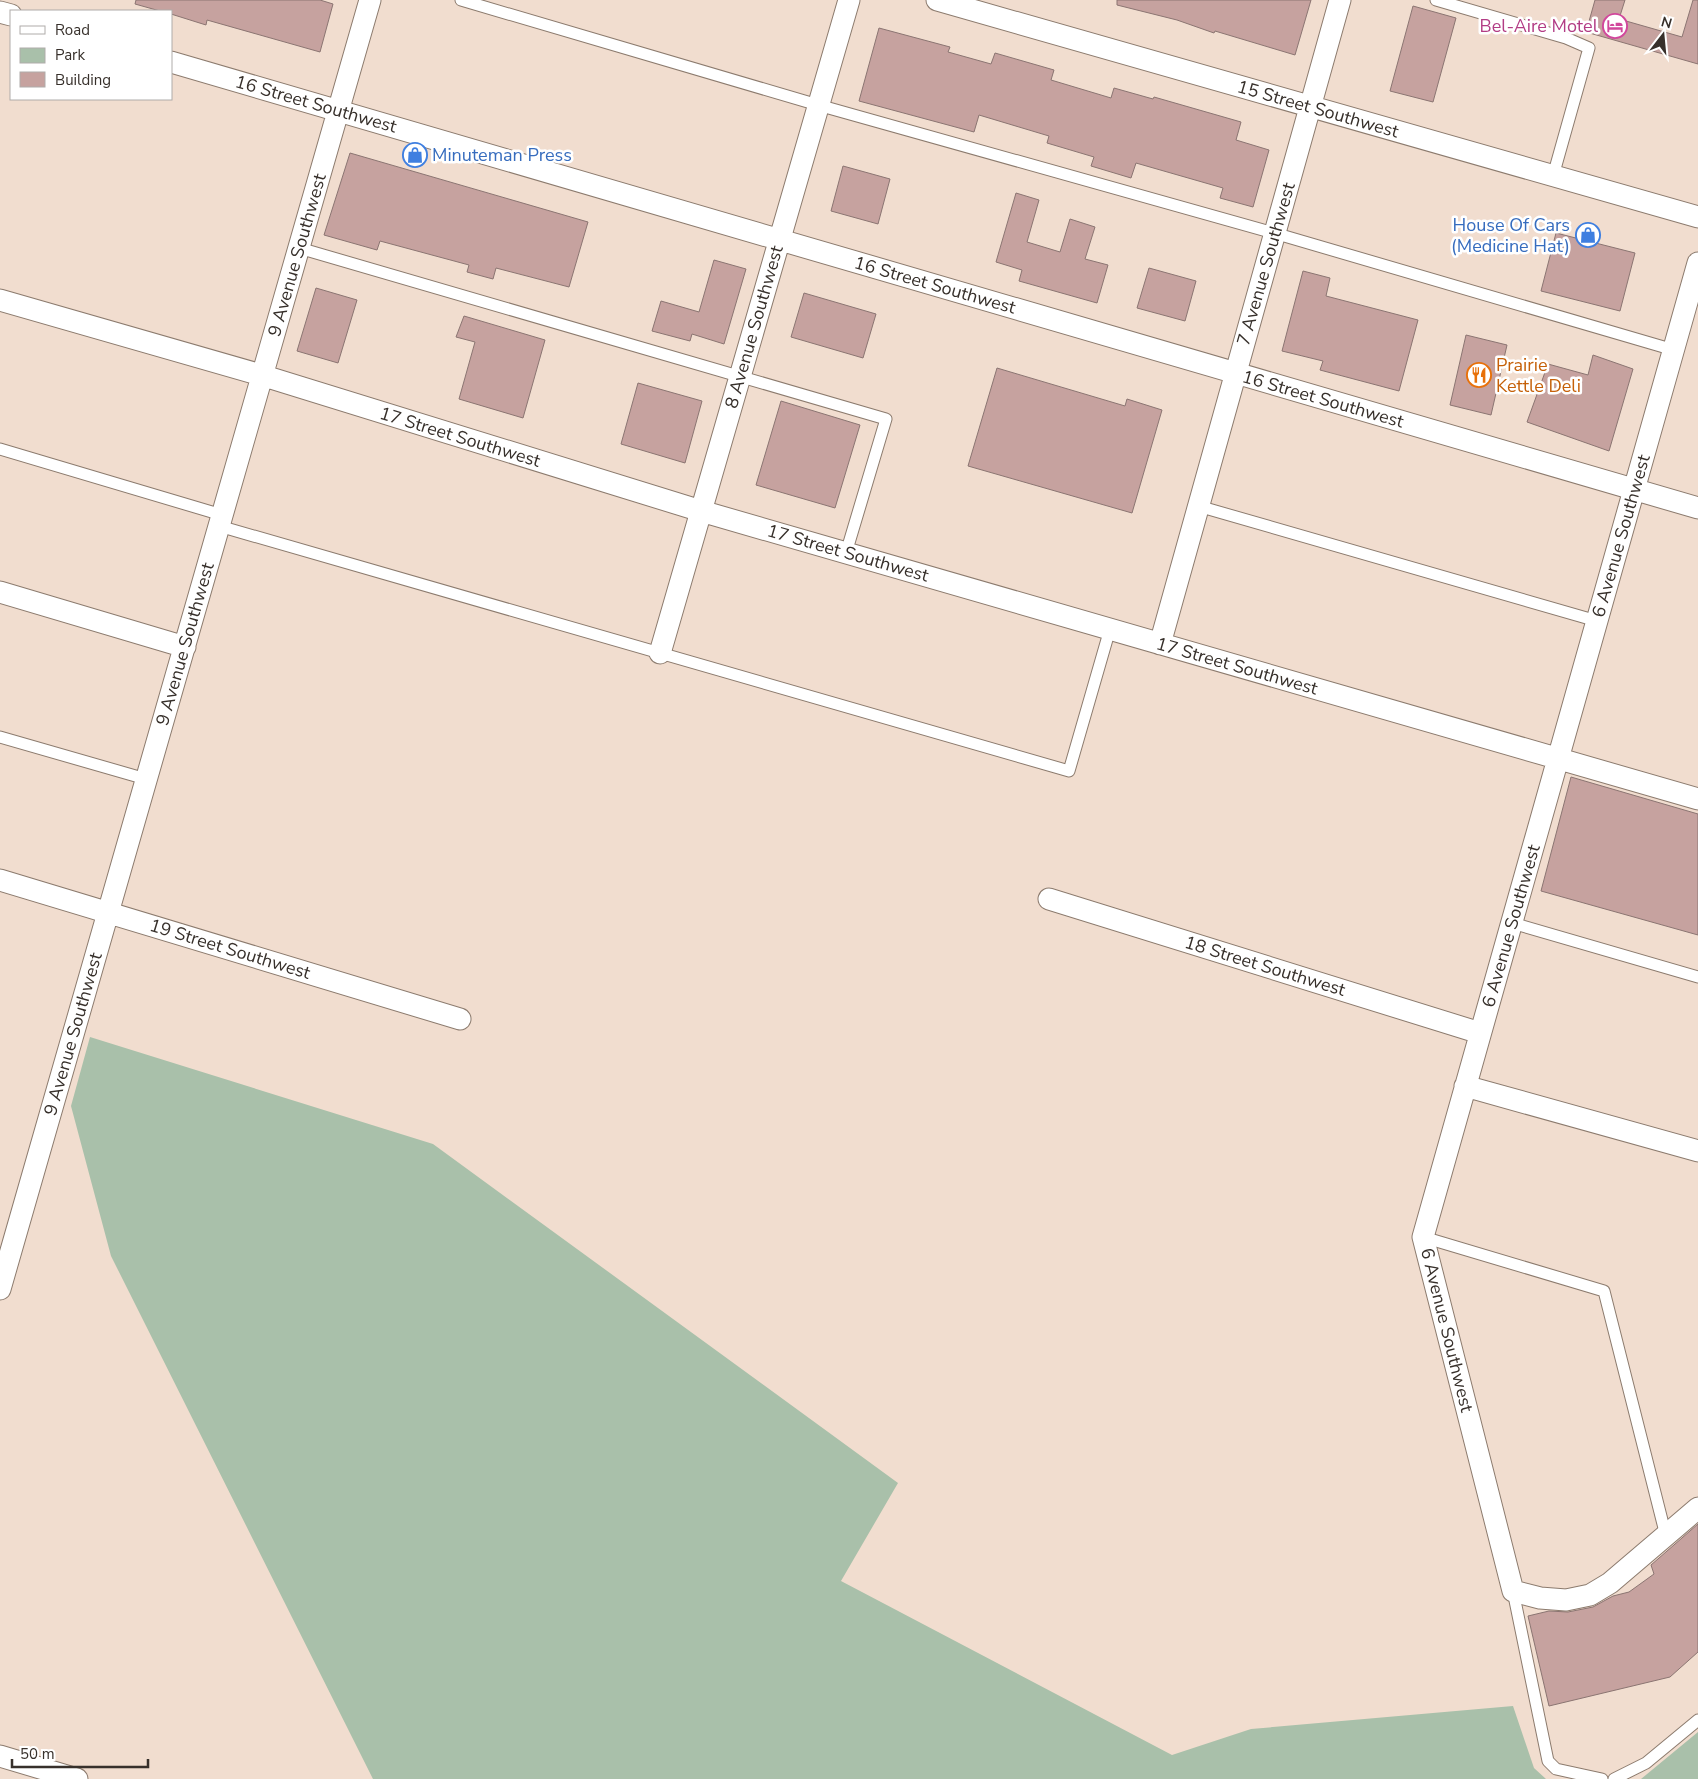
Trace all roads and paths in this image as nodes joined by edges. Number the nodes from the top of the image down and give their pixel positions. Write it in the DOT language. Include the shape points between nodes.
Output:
graph roads {
  1 [pos="370,0"];
  2 [pos="461,0"];
  3 [pos="849,0"];
  4 [pos="937,0"];
  5 [pos="1340,0"];
  6 [pos="1436,0"];
  7 [pos="172,62"];
  8 [pos="818,105"];
  9 [pos="1310,106"];
  10 [pos="338,111"];
  11 [pos="1553,176"];
  12 [pos="1698,217"];
  13 [pos="1274,233"];
  14 [pos="780,240"];
  15 [pos="299,248"];
  16 [pos="1698,263"];
  17 [pos="0,300"];
  18 [pos="1674,350"];
  19 [pos="1235,373"];
  20 [pos="261,376"];
  21 [pos="740,377"];
  22 [pos="0,449"];
  23 [pos="1634,490"];
  24 [pos="1198,506"];
  25 [pos="1698,508"];
  26 [pos="701,511"];
  27 [pos="221,520"];
  28 [pos="846,552"];
  29 [pos="0,592"];
  30 [pos="1597,621"];
  31 [pos="1110,629"];
  32 [pos="1160,644"];
  33 [pos="185,647"];
  34 [pos="660,654"];
  35 [pos="0,737"];
  36 [pos="1558,759"];
  37 [pos="146,779"];
  38 [pos="1698,799"];
  39 [pos="0,880"];
  40 [pos="1049,900"];
  41 [pos="108,912"];
  42 [pos="1512,923"];
  43 [pos="1698,977"];
  44 [pos="460,1019"];
  45 [pos="1480,1033"];
  46 [pos="1465,1086"];
  47 [pos="1698,1151"];
  48 [pos="1423,1236"];
  49 [pos="0,1289"];
  50 [pos="1698,1508"];
  51 [pos="1666,1536"];
  52 [pos="1513,1591"];
  53 [pos="1698,1720"];
  54 [pos="0,1756"];
  55 [pos="76,1779"];
  56 [pos="1602,1779"];
  57 [pos="1614,1779"];
  1 -- 10 [label="street, 9 Avenue Southwest"];
  2 -- 8 [label="lane"];
  3 -- 8 [label="street, 8 Avenue Southwest"];
  4 -- 9 [label="street, 15 Street Southwest"];
  5 -- 9 [label="street, 7 Avenue Southwest"];
  6 -- 11 [label="lane" via="1566,38 1589,48"];
  7 -- 10 [label="street, 16 Street Southwest"];
  8 -- 13 [label="lane"];
  8 -- 14 [label="street, 8 Avenue Southwest"];
  9 -- 11 [label="street, 15 Street Southwest"];
  9 -- 13 [label="street, 7 Avenue Southwest"];
  10 -- 14 [label="street, 16 Street Southwest"];
  10 -- 15 [label="street, 9 Avenue Southwest"];
  11 -- 12 [label="street, 15 Street Southwest"];
  13 -- 18 [label="lane"];
  13 -- 19 [label="street, 7 Avenue Southwest"];
  14 -- 19 [label="street, 16 Street Southwest"];
  14 -- 21 [label="street, 8 Avenue Southwest"];
  15 -- 20 [label="street, 9 Avenue Southwest"];
  15 -- 21 [label="lane"];
  16 -- 18 [label="street, 6 Avenue Southwest"];
  17 -- 20 [label="street, 17 Street Southwest"];
  18 -- 23 [label="street, 6 Avenue Southwest"];
  19 -- 23 [label="street, 16 Street Southwest"];
  19 -- 24 [label="street, 7 Avenue Southwest"];
  20 -- 26 [label="street, 17 Street Southwest"];
  20 -- 27 [label="street, 9 Avenue Southwest"];
  21 -- 26 [label="street, 8 Avenue Southwest"];
  21 -- 28 [label="lane" via="886,419"];
  22 -- 27 [label="lane"];
  23 -- 25 [label="street, 16 Street Southwest"];
  23 -- 30 [label="street, 6 Avenue Southwest"];
  24 -- 30 [label="lane"];
  24 -- 32 [label="street, 7 Avenue Southwest"];
  26 -- 28 [label="street, 17 Street Southwest"];
  26 -- 34 [label="street, 8 Avenue Southwest"];
  27 -- 33 [label="street, 9 Avenue Southwest"];
  27 -- 34 [label="lane"];
  28 -- 31 [label="street, 17 Street Southwest"];
  29 -- 33 [label="street"];
  30 -- 36 [label="street, 6 Avenue Southwest"];
  31 -- 32 [label="street, 17 Street Southwest"];
  31 -- 34 [label="lane" via="1069,771"];
  32 -- 36 [label="street, 17 Street Southwest"];
  33 -- 37 [label="street, 9 Avenue Southwest"];
  35 -- 37 [label="lane"];
  36 -- 38 [label="street, 17 Street Southwest"];
  36 -- 42 [label="street, 6 Avenue Southwest"];
  37 -- 41 [label="street, 9 Avenue Southwest"];
  39 -- 41 [label="street, 19 Street Southwest"];
  40 -- 45 [label="street, 18 Street Southwest"];
  41 -- 44 [label="street, 19 Street Southwest"];
  41 -- 49 [label="street, 9 Avenue Southwest"];
  42 -- 43 [label="lane"];
  42 -- 45 [label="street, 6 Avenue Southwest"];
  45 -- 46 [label="street, 6 Avenue Southwest"];
  46 -- 47 [label="street"];
  46 -- 48 [label="street, 6 Avenue Southwest"];
  48 -- 51 [label="lane" via="1604,1291"];
  48 -- 52 [label="street, 6 Avenue Southwest"];
  50 -- 51 [label="street"];
  51 -- 52 [label="street" via="1610,1583 1590,1594 1566,1600"];
  52 -- 56 [label="lane" via="1548,1761 1556,1769"];
  53 -- 57 [label="lane" via="1646,1763"];
  54 -- 55 [label="street"];
}
